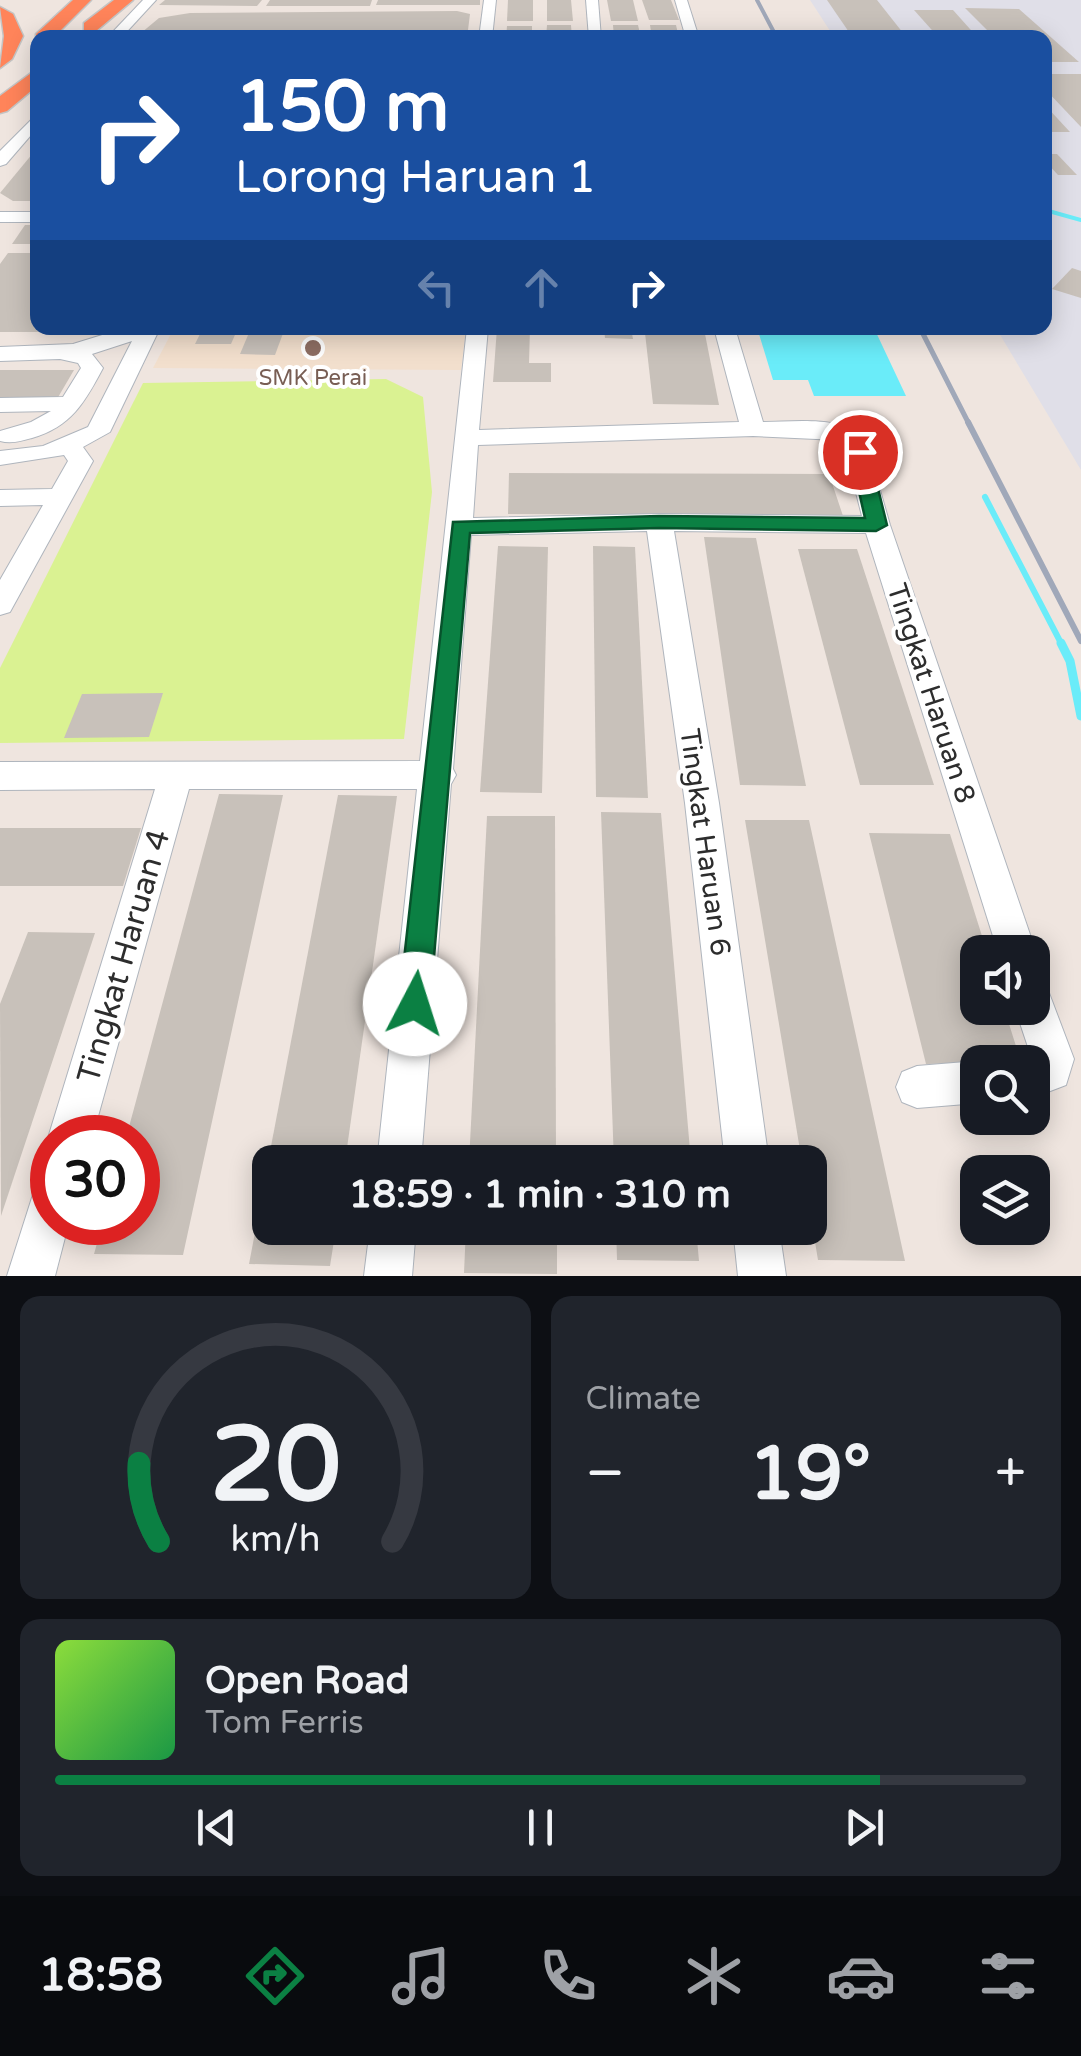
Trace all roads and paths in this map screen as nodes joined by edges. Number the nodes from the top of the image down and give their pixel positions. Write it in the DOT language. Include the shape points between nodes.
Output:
graph roads {
  1 [pos="83,0"];
  2 [pos="116,0"];
  3 [pos="126,0"];
  4 [pos="150,0"];
  5 [pos="490,0"];
  6 [pos="592,0"];
  7 [pos="681,0"];
  8 [pos="0,12"];
  9 [pos="51,30"];
  10 [pos="86,30"];
  11 [pos="87,30"];
  12 [pos="120,30"];
  13 [pos="486,30"];
  14 [pos="594,30"];
  15 [pos="690,30"];
  16 [pos="30,47"];
  17 [pos="2,66"];
  18 [pos="30,81"];
  19 [pos="0,108"];
  20 [pos="30,126"];
  21 [pos="0,161"];
  22 [pos="0,217"];
  23 [pos="30,217"];
  24 [pos="126,335"];
  25 [pos="146,335"];
  26 [pos="476,335"];
  27 [pos="727,335"];
  28 [pos="0,354"];
  29 [pos="68,354"];
  30 [pos="0,404"];
  31 [pos="72,404"];
  32 [pos="753,429"];
  33 [pos="467,438"];
  34 [pos="3,447"];
  35 [pos="76,454"];
  36 [pos="59,497"];
  37 [pos="0,498"];
  38 [pos="659,522"];
  39 [pos="876,525"];
  40 [pos="460,526"];
  41 [pos="0,605"];
  42 [pos="176,775"];
  43 [pos="438,775"];
  44 [pos="0,776"];
  45 [pos="1012,935"];
  46 [pos="960,1084"];
  47 [pos="918,1087"];
  48 [pos="77,1115"];
  49 [pos="401,1145"];
  50 [pos="746,1145"];
  51 [pos="40,1245"];
  52 [pos="391,1245"];
  53 [pos="758,1245"];
  54 [pos="31,1276"];
  55 [pos="388,1276"];
  56 [pos="762,1276"];
  1 -- 9 [label="highway"];
  2 -- 10 [label="highway"];
  3 -- 11 [label="highway"];
  4 -- 12 [label="street"];
  5 -- 13 [label="street"];
  6 -- 14 [label="street"];
  7 -- 15 [label="street"];
  8 -- 17 [label="highway" via="15,32"];
  16 -- 17 [label="highway"];
  18 -- 19 [label="highway"];
  20 -- 21 [label="street"];
  22 -- 23 [label="street"];
  24 -- 29 [label="street"];
  25 -- 35 [label="street" via="98,432"];
  26 -- 33 [label="street"];
  27 -- 32 [label="street"];
  28 -- 29 [label="street"];
  29 -- 31 [label="street" via="92,363"];
  30 -- 31 [label="street"];
  31 -- 34 [label="street" via="54,423"];
  32 -- 33 [label="street"];
  32 -- 39 [label="street, Tingkat Haruan 8" via="847,434 860,452"];
  33 -- 40 [label="street"];
  34 -- 35 [label="street"];
  34 -- 36 [label="street" via="42,466"];
  35 -- 36 [label="street"];
  36 -- 37 [label="street"];
  36 -- 41 [label="street"];
  38 -- 39 [label="street"];
  38 -- 40 [label="street"];
  38 -- 50 [label="street, Tingkat Haruan 6"];
  39 -- 45 [label="street, Tingkat Haruan 8"];
  40 -- 43 [label="street"];
  42 -- 43 [label="street"];
  42 -- 44 [label="street"];
  42 -- 48 [label="street, Tingkat Haruan 4"];
  43 -- 49 [label="street"];
  46 -- 47 [label="street"];
  51 -- 54 [label="street"];
  52 -- 55 [label="street"];
  53 -- 56 [label="street"];
}
